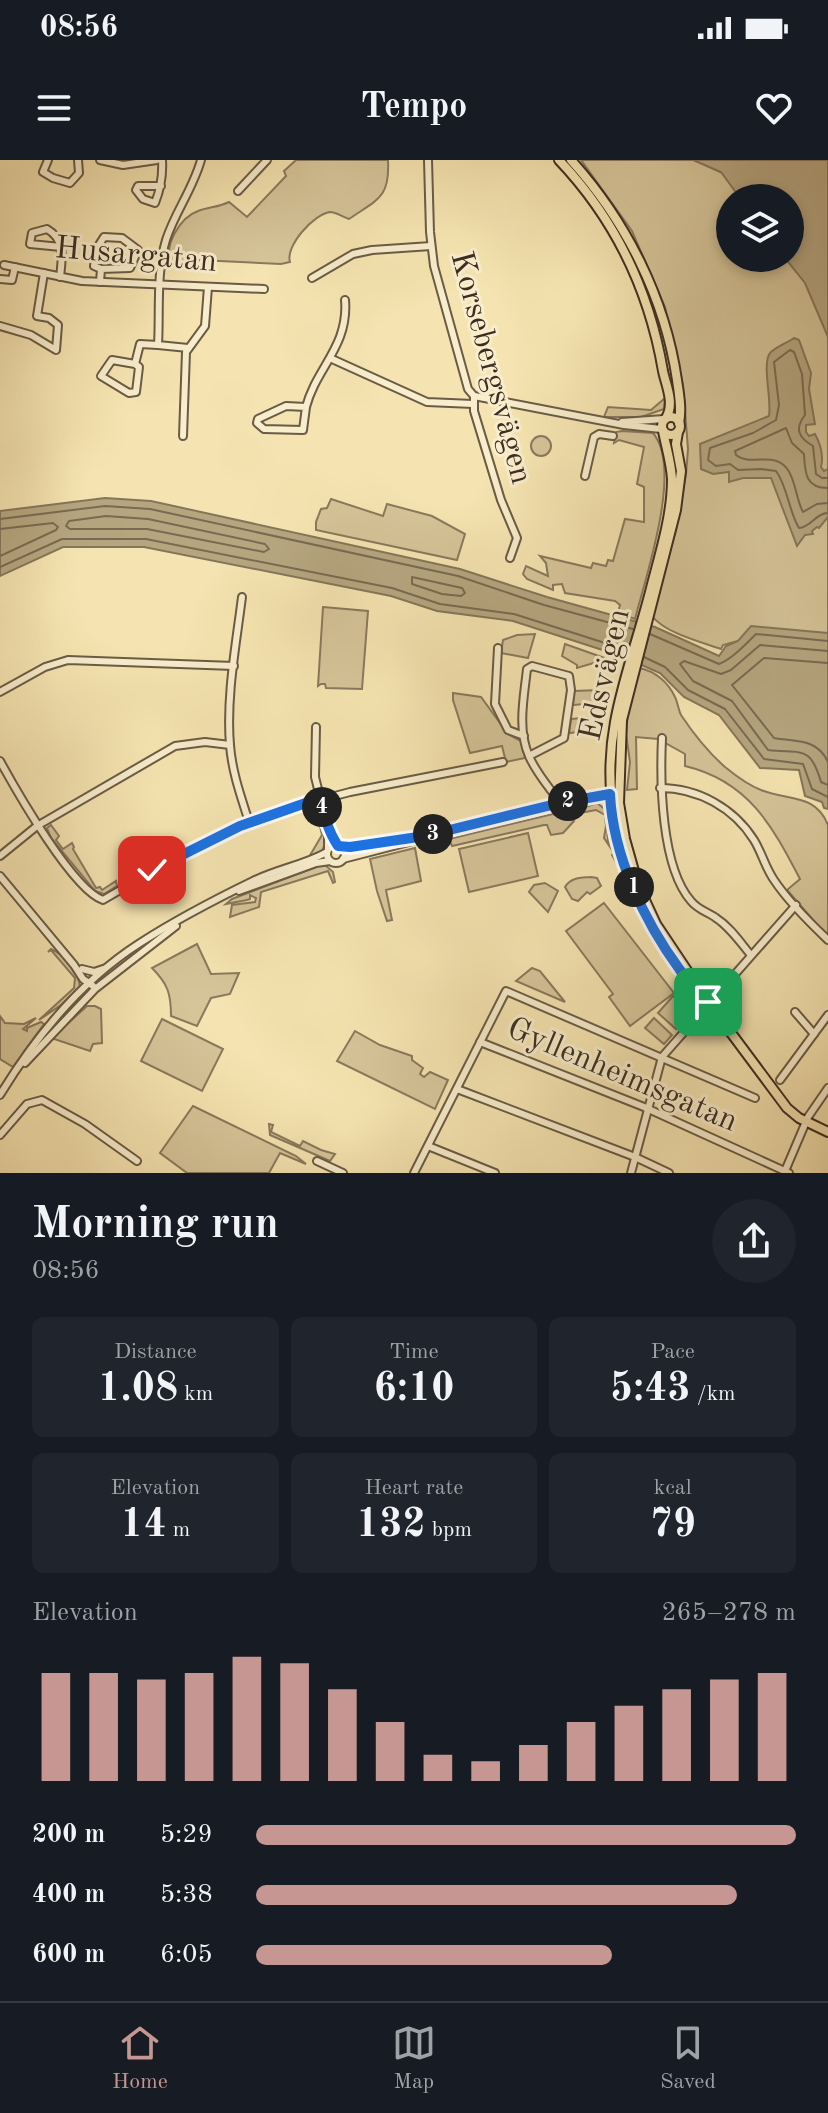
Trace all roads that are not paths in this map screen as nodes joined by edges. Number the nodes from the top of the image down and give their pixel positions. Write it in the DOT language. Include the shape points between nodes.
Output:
graph roads {
  1 [pos="48,160"];
  2 [pos="78,160"];
  3 [pos="100,160"];
  4 [pos="160,160"];
  5 [pos="191,160"];
  6 [pos="267,160"];
  7 [pos="428,160"];
  8 [pos="559,160"];
  9 [pos="571,160"];
  10 [pos="200,161"];
  11 [pos="161,186"];
  12 [pos="238,191"];
  13 [pos="431,246"];
  14 [pos="61,247"];
  15 [pos="4,265"];
  16 [pos="15,267"];
  17 [pos="101,269"];
  18 [pos="44,273"];
  19 [pos="60,277"];
  20 [pos="312,278"];
  21 [pos="0,279"];
  22 [pos="100,282"];
  23 [pos="160,284"];
  24 [pos="208,287"];
  25 [pos="264,289"];
  26 [pos="345,300"];
  27 [pos="37,316"];
  28 [pos="0,326"];
  29 [pos="31,335"];
  30 [pos="158,345"];
  31 [pos="188,348"];
  32 [pos="332,359"];
  33 [pos="135,364"];
  34 [pos="474,400"];
  35 [pos="306,407"];
  36 [pos="664,424"];
  37 [pos="679,427"];
  38 [pos="183,436"];
  39 [pos="613,436"];
  40 [pos="585,476"];
  41 [pos="510,558"];
  42 [pos="242,597"];
  43 [pos="647,615"];
  44 [pos="498,648"];
  45 [pos="234,666"];
  46 [pos="0,692"];
  47 [pos="316,727"];
  48 [pos="524,736"];
  49 [pos="662,738"];
  50 [pos="230,745"];
  51 [pos="529,756"];
  52 [pos="0,761"];
  53 [pos="503,762"];
  54 [pos="548,786"];
  55 [pos="660,788"];
  56 [pos="615,793"];
  57 [pos="320,798"];
  58 [pos="560,803"];
  59 [pos="548,806"];
  60 [pos="249,822"];
  61 [pos="37,826"];
  62 [pos="328,829"];
  63 [pos="425,836"];
  64 [pos="339,846"];
  65 [pos="328,851"];
  66 [pos="0,856"];
  67 [pos="343,859"];
  68 [pos="330,861"];
  69 [pos="0,876"];
  70 [pos="224,896"];
  71 [pos="796,905"];
  72 [pos="189,916"];
  73 [pos="828,940"];
  74 [pos="750,954"];
  75 [pos="113,964"];
  76 [pos="74,965"];
  77 [pos="82,969"];
  78 [pos="685,978"];
  79 [pos="93,986"];
  80 [pos="708,1002"];
  81 [pos="795,1012"];
  82 [pos="828,1015"];
  83 [pos="695,1017"];
  84 [pos="814,1034"];
  85 [pos="480,1042"];
  86 [pos="662,1057"];
  87 [pos="780,1080"];
  88 [pos="828,1088"];
  89 [pos="457,1089"];
  90 [pos="0,1095"];
  91 [pos="755,1098"];
  92 [pos="648,1109"];
  93 [pos="807,1122"];
  94 [pos="828,1132"];
  95 [pos="0,1135"];
  96 [pos="428,1146"];
  97 [pos="635,1157"];
  98 [pos="137,1161"];
  99 [pos="317,1161"];
  100 [pos="765,1162"];
  101 [pos="787,1172"];
  102 [pos="343,1173"];
  103 [pos="414,1173"];
  104 [pos="495,1173"];
  105 [pos="631,1173"];
  106 [pos="669,1173"];
  107 [pos="760,1173"];
  1 -- 2 [label="street" via="43,172 70,183 79,173"];
  3 -- 4 [label="street" via="123,165"];
  4 -- 11 [label="street"];
  5 -- 10 [label="street"];
  6 -- 12 [label="street"];
  7 -- 13 [label="street, Korsebergsvägen"];
  8 -- 36 [label="main road, Edsvägen" via="615,233 637,278 659,343 670,403"];
  9 -- 37 [label="main road, Edsvägen" via="622,227 654,295 675,364"];
  10 -- 23 [label="street" via="167,238"];
  13 -- 20 [label="street" via="353,254"];
  13 -- 34 [label="street, Korsebergsvägen" via="445,314"];
  14 -- 14 [label="street" via="50,230 32,233 30,244"];
  14 -- 19 [label="street"];
  15 -- 16 [label="street, Husargatan"];
  16 -- 18 [label="street, Husargatan"];
  16 -- 21 [label="street" via="12,280"];
  17 -- 17 [label="street" via="94,260 104,237 122,238 138,250 130,268"];
  17 -- 22 [label="street"];
  18 -- 19 [label="street, Husargatan"];
  18 -- 27 [label="street"];
  19 -- 22 [label="street, Husargatan"];
  22 -- 23 [label="street, Husargatan"];
  23 -- 24 [label="street, Husargatan"];
  23 -- 30 [label="street"];
  24 -- 25 [label="street, Husargatan"];
  24 -- 31 [label="street" via="205,326"];
  26 -- 32 [label="street"];
  27 -- 29 [label="street"];
  27 -- 29 [label="street" via="58,325 56,350"];
  28 -- 29 [label="street"];
  30 -- 31 [label="street"];
  30 -- 33 [label="street" via="140,344"];
  31 -- 38 [label="street"];
  32 -- 34 [label="street" via="427,402"];
  32 -- 35 [label="street"];
  33 -- 33 [label="street" via="138,390 133,393 101,376 112,360"];
  34 -- 36 [label="street" via="619,423"];
  34 -- 41 [label="street, Korsebergsvägen" via="517,538"];
  35 -- 35 [label="street" via="286,406 257,423 264,429 303,430"];
  36 -- 37 [label="main road" via="675,418"];
  36 -- 37 [label="main road" via="669,435"];
  36 -- 43 [label="main road, Edsvägen" via="670,497"];
  37 -- 43 [label="main road, Edsvägen" via="676,510"];
  39 -- 40 [label="street" via="594,437"];
  42 -- 45 [label="street"];
  43 -- 56 [label="main road, Edsvägen" via="615,722"];
  44 -- 48 [label="street" via="496,709 511,733"];
  45 -- 46 [label="street" via="68,660"];
  45 -- 50 [label="street"];
  47 -- 57 [label="street"];
  48 -- 51 [label="street"];
  48 -- 51 [label="street" via="527,669 571,677 564,738"];
  49 -- 55 [label="street"];
  50 -- 60 [label="street"];
  50 -- 61 [label="street" via="175,746"];
  51 -- 54 [label="street"];
  52 -- 61 [label="street"];
  53 -- 57 [label="street"];
  54 -- 58 [label="street"];
  54 -- 59 [label="street"];
  55 -- 71 [label="street" via="696,794 732,815"];
  55 -- 74 [label="street" via="684,892 723,923"];
  56 -- 58 [label="street"];
  56 -- 78 [label="main road, Edsvägen" via="617,836 639,900"];
  56 -- 80 [label="main road, Edsvägen" via="648,907"];
  57 -- 60 [label="street"];
  57 -- 62 [label="street"];
  58 -- 59 [label="street"];
  59 -- 63 [label="street"];
  60 -- 61 [label="street" via="103,900 87,889"];
  61 -- 66 [label="street"];
  62 -- 64 [label="street"];
  62 -- 65 [label="street"];
  63 -- 64 [label="street"];
  63 -- 67 [label="street"];
  64 -- 65 [label="street"];
  64 -- 67 [label="street"];
  65 -- 68 [label="street"];
  65 -- 70 [label="street"];
  67 -- 68 [label="street"];
  68 -- 70 [label="street"];
  69 -- 76 [label="street"];
  70 -- 72 [label="street"];
  71 -- 73 [label="street"];
  71 -- 74 [label="street"];
  72 -- 75 [label="street"];
  72 -- 79 [label="street"];
  74 -- 80 [label="street"];
  75 -- 77 [label="street" via="98,971"];
  75 -- 79 [label="street"];
  76 -- 77 [label="street"];
  76 -- 79 [label="street"];
  77 -- 79 [label="street"];
  78 -- 80 [label="main road, Edsvägen"];
  78 -- 83 [label="main road" via="696,1001"];
  79 -- 90 [label="street"];
  80 -- 83 [label="street"];
  80 -- 93 [label="main road, Edsvägen" via="780,1101"];
  81 -- 84 [label="street"];
  82 -- 84 [label="street"];
  83 -- 86 [label="street"];
  84 -- 87 [label="street"];
  85 -- 86 [label="street" via="506,991"];
  85 -- 89 [label="street"];
  85 -- 92 [label="street, Gyllenheimsgatan"];
  86 -- 91 [label="street"];
  86 -- 92 [label="street"];
  88 -- 93 [label="street"];
  89 -- 96 [label="street"];
  89 -- 97 [label="street"];
  92 -- 97 [label="street"];
  92 -- 100 [label="street, Gyllenheimsgatan"];
  93 -- 94 [label="main road, Edsvägen"];
  93 -- 101 [label="street"];
  95 -- 98 [label="street" via="27,1104 42,1100"];
  96 -- 103 [label="street"];
  96 -- 104 [label="street"];
  97 -- 105 [label="street"];
  97 -- 106 [label="street"];
  99 -- 102 [label="street"];
  100 -- 101 [label="street, Gyllenheimsgatan"];
  100 -- 107 [label="street"];
}
